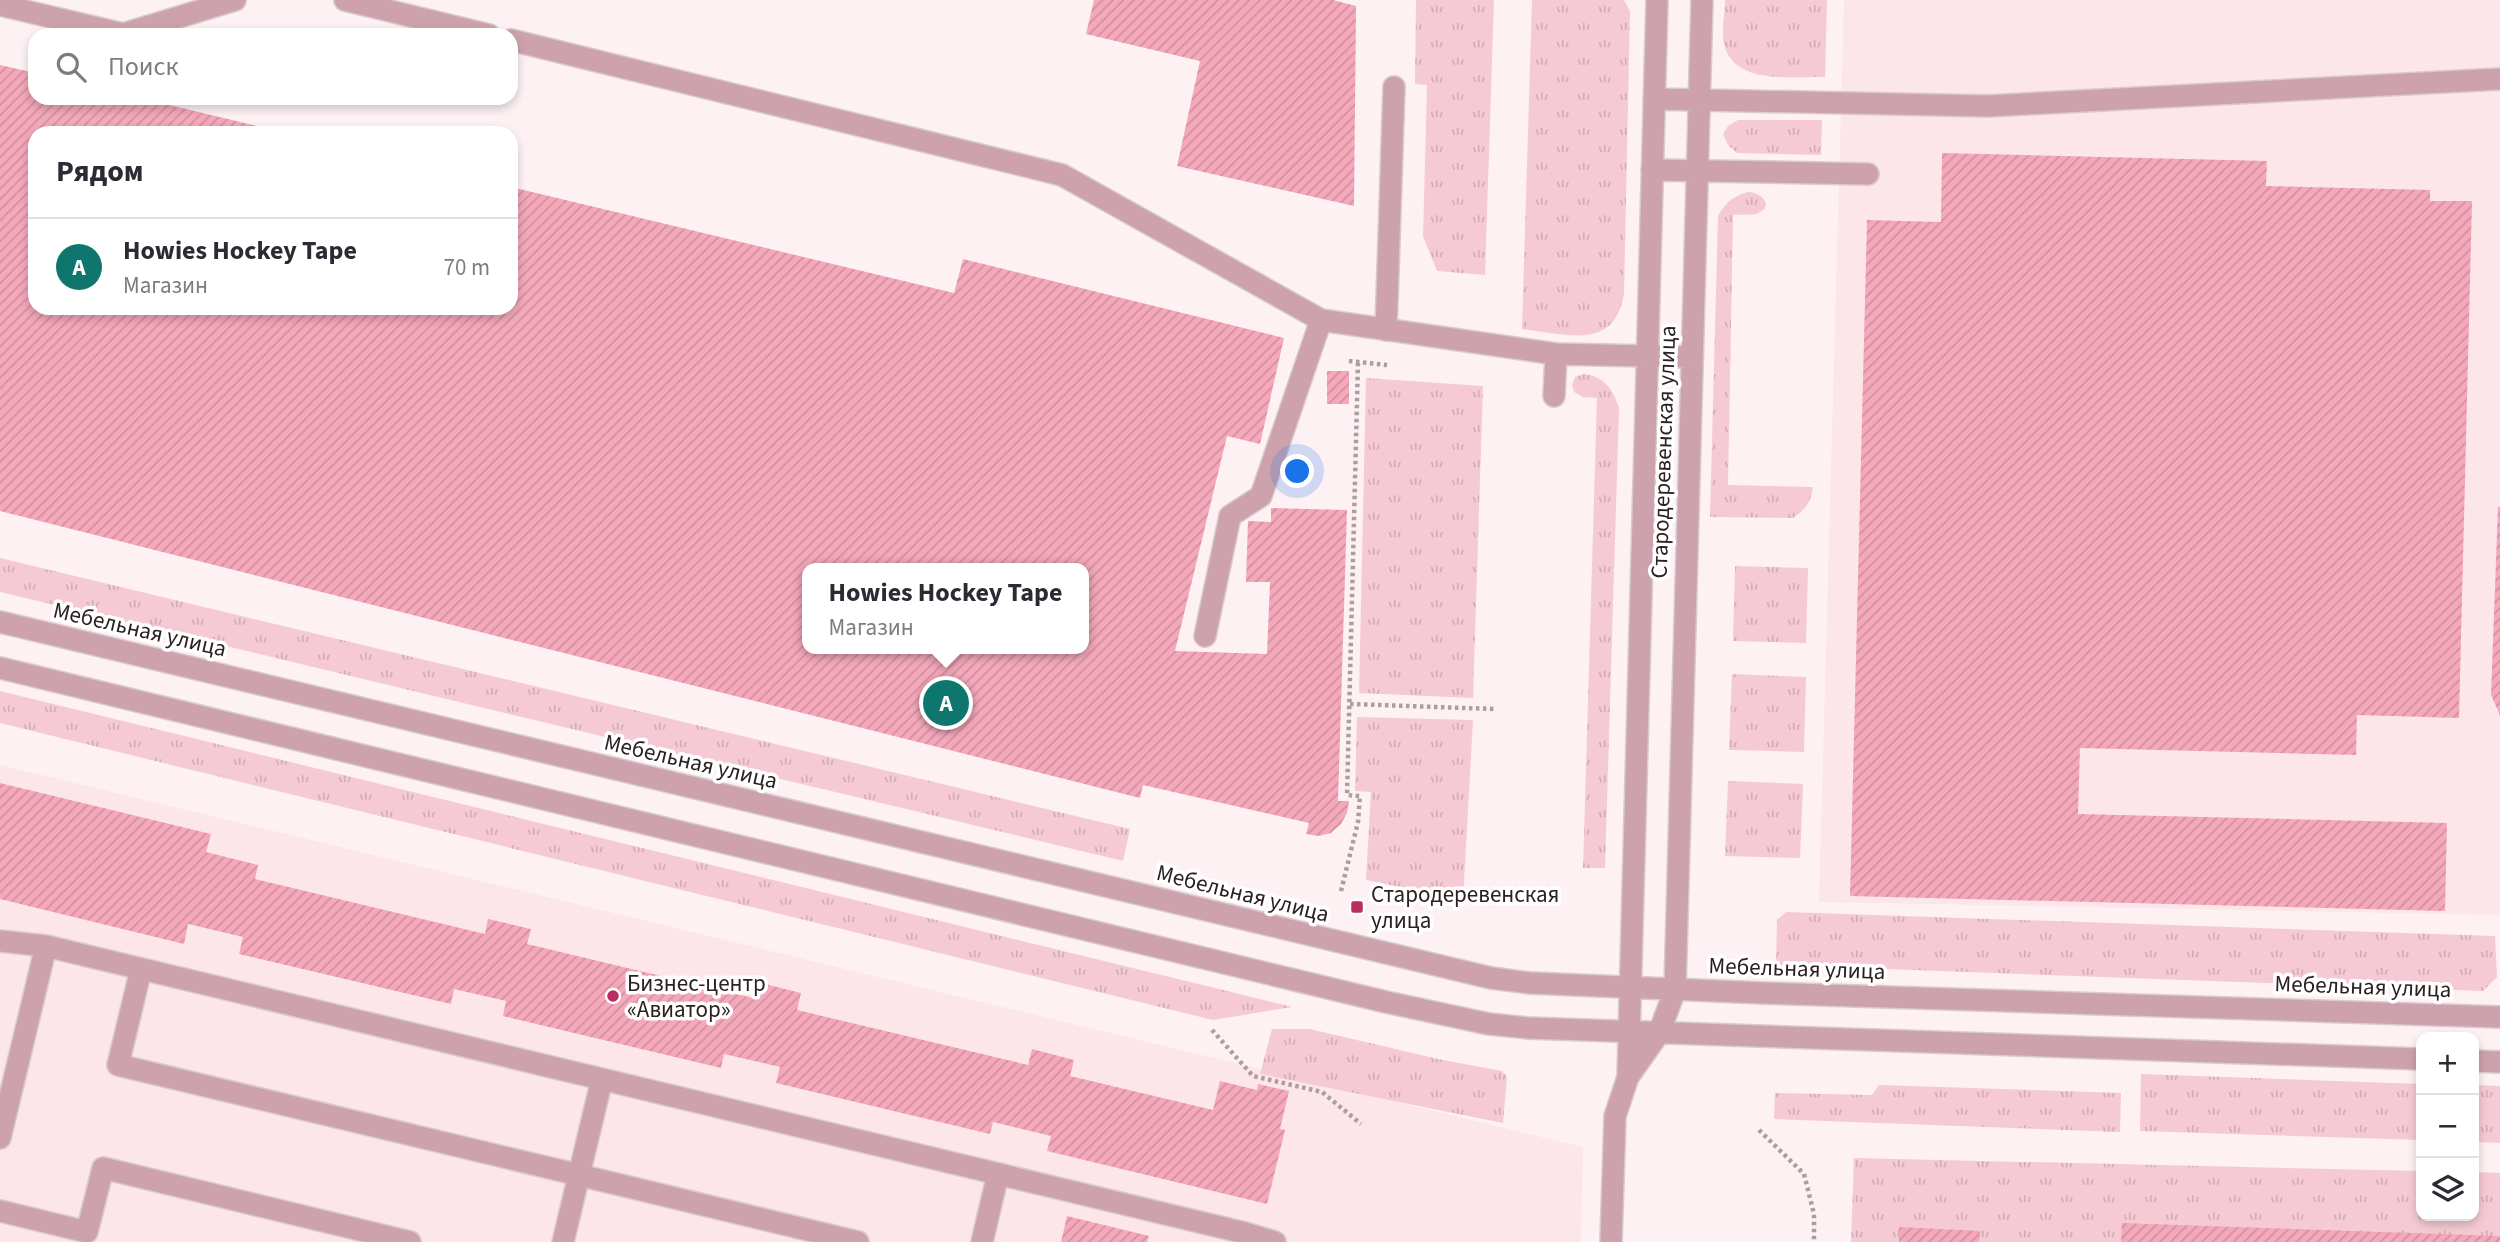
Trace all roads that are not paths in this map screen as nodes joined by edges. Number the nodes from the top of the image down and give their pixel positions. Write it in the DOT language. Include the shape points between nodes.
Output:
graph roads {
  1 [pos="235,0"];
  2 [pos="345,0"];
  3 [pos="1657,0"];
  4 [pos="1702,0"];
  5 [pos="0,5"];
  6 [pos="98,28"];
  7 [pos="143,28"];
  8 [pos="460,28"];
  9 [pos="518,42"];
  10 [pos="2500,79"];
  11 [pos="1394,87"];
  12 [pos="1654,99"];
  13 [pos="1699,100"];
  14 [pos="1652,170"];
  15 [pos="1697,171"];
  16 [pos="1868,174"];
  17 [pos="1321,320"];
  18 [pos="1385,330"];
  19 [pos="1556,354"];
  20 [pos="1647,356"];
  21 [pos="1692,358"];
  22 [pos="1554,396"];
  23 [pos="0,622"];
  24 [pos="1205,636"];
  25 [pos="0,668"];
  26 [pos="0,941"];
  27 [pos="46,946"];
  28 [pos="141,969"];
  29 [pos="1629,988"];
  30 [pos="1675,990"];
  31 [pos="2500,1017"];
  32 [pos="1628,1032"];
  33 [pos="1659,1033"];
  34 [pos="2416,1059"];
  35 [pos="2479,1061"];
  36 [pos="2500,1062"];
  37 [pos="1628,1077"];
  38 [pos="602,1079"];
  39 [pos="0,1138"];
  40 [pos="998,1174"];
  41 [pos="579,1175"];
  42 [pos="0,1211"];
  43 [pos="410,1242"];
  44 [pos="563,1242"];
  45 [pos="859,1242"];
  46 [pos="982,1242"];
  47 [pos="1275,1242"];
  48 [pos="1611,1242"];
  1 -- 7 [label="street"];
  2 -- 8 [label="street"];
  3 -- 12 [label="street, Стародеревенская улица"];
  4 -- 13 [label="street, Стародеревенская улица"];
  5 -- 6 [label="street"];
  9 -- 17 [label="street" via="1062,175"];
  10 -- 13 [label="street" via="1987,106"];
  11 -- 18 [label="street"];
  12 -- 13 [label="street"];
  12 -- 14 [label="street, Стародеревенская улица"];
  13 -- 15 [label="street, Стародеревенская улица"];
  14 -- 15 [label="street"];
  14 -- 20 [label="street, Стародеревенская улица"];
  15 -- 16 [label="street"];
  15 -- 21 [label="street, Стародеревенская улица"];
  17 -- 18 [label="street"];
  17 -- 24 [label="street" via="1261,496 1230,516"];
  18 -- 19 [label="street"];
  19 -- 20 [label="street"];
  19 -- 22 [label="street"];
  20 -- 21 [label="street"];
  20 -- 29 [label="street, Стародеревенская улица"];
  21 -- 30 [label="street, Стародеревенская улица"];
  23 -- 29 [label="street, Мебельная улица" via="1458,972 1530,983"];
  25 -- 32 [label="street" via="1448,1016 1528,1028"];
  26 -- 27 [label="street"];
  27 -- 28 [label="street"];
  27 -- 39 [label="street"];
  28 -- 38 [label="street"];
  28 -- 41 [label="street" via="118,1065"];
  29 -- 30 [label="street, Мебельная улица"];
  29 -- 32 [label="street, Стародеревенская улица"];
  30 -- 31 [label="street, Мебельная улица"];
  30 -- 33 [label="street, Стародеревенская улица"];
  32 -- 33 [label="street"];
  32 -- 37 [label="street, Стародеревенская улица"];
  33 -- 34 [label="street"];
  33 -- 37 [label="street, Стародеревенская улица"];
  35 -- 36 [label="street"];
  37 -- 48 [label="street" via="1615,1116"];
  38 -- 40 [label="street"];
  38 -- 41 [label="street"];
  40 -- 46 [label="street"];
  40 -- 47 [label="street"];
  41 -- 44 [label="street"];
  41 -- 45 [label="street"];
  42 -- 43 [label="street" via="87,1232 103,1168"];
}
